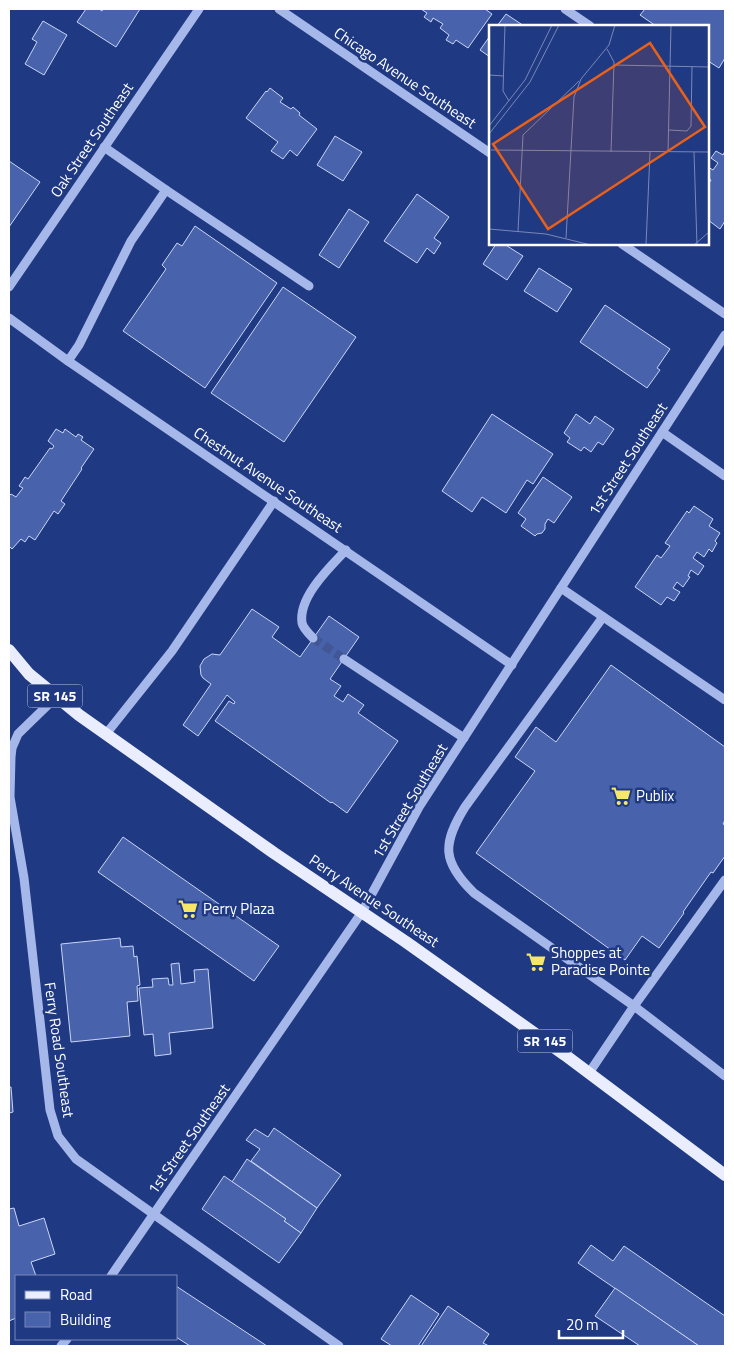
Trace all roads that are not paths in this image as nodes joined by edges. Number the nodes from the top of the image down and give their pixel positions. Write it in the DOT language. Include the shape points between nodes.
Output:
graph roads {
  1 [pos="199,9"];
  2 [pos="279,9"];
  3 [pos="565,9"];
  4 [pos="589,25"];
  5 [pos="104,147"];
  6 [pos="489,153"];
  7 [pos="166,190"];
  8 [pos="623,245"];
  9 [pos="309,286"];
  10 [pos="9,287"];
  11 [pos="725,314"];
  12 [pos="9,318"];
  13 [pos="725,335"];
  14 [pos="68,361"];
  15 [pos="662,432"];
  16 [pos="725,476"];
  17 [pos="274,501"];
  18 [pos="346,550"];
  19 [pos="562,588"];
  20 [pos="603,617"];
  21 [pos="313,638"];
  22 [pos="9,650"];
  23 [pos="344,659"];
  24 [pos="512,665"];
  25 [pos="56,697"];
  26 [pos="725,700"];
  27 [pos="106,734"];
  28 [pos="464,738"];
  29 [pos="9,795"];
  30 [pos="725,880"];
  31 [pos="362,912"];
  32 [pos="634,1006"];
  33 [pos="589,1073"];
  34 [pos="725,1076"];
  35 [pos="725,1175"];
  36 [pos="154,1214"];
  37 [pos="112,1275"];
  38 [pos="340,1346"];
  1 -- 5 [label="street, Oak Street Southeast"];
  2 -- 6 [label="street, Chicago Avenue Southeast"];
  3 -- 4 [label="street"];
  5 -- 7 [label="street"];
  5 -- 10 [label="street, Oak Street Southeast"];
  7 -- 9 [label="street"];
  7 -- 14 [label="street" via="131,241"];
  8 -- 11 [label="street"];
  12 -- 14 [label="street, Chestnut Avenue Southeast"];
  13 -- 15 [label="street, 1st Street Southeast"];
  14 -- 17 [label="street, Chestnut Avenue Southeast"];
  15 -- 16 [label="street"];
  15 -- 19 [label="street, 1st Street Southeast"];
  17 -- 18 [label="street, Chestnut Avenue Southeast"];
  17 -- 27 [label="street" via="172,651"];
  18 -- 21 [label="street" via="325,572 308,596 302,612 302,625"];
  18 -- 24 [label="street, Chestnut Avenue Southeast"];
  19 -- 20 [label="street"];
  19 -- 24 [label="street, 1st Street Southeast"];
  20 -- 26 [label="street"];
  20 -- 32 [label="street" via="465,807 450,836 448,853 460,879 474,893"];
  22 -- 25 [label="main road, Perry Avenue Southeast / SR 145" via="29,674"];
  23 -- 28 [label="street"];
  24 -- 28 [label="street, 1st Street Southeast"];
  25 -- 27 [label="main road, Perry Avenue Southeast / SR 145"];
  25 -- 29 [label="street, Ferry Road Southeast" via="18,734 12,748"];
  27 -- 31 [label="main road, Perry Avenue Southeast / SR 145"];
  28 -- 31 [label="street, 1st Street Southeast" via="420,807"];
  29 -- 36 [label="street, Ferry Road Southeast" via="24,878 50,1110 58,1136 76,1159"];
  30 -- 32 [label="street"];
  31 -- 33 [label="main road, Perry Avenue Southeast / SR 145"];
  31 -- 36 [label="street, 1st Street Southeast"];
  32 -- 33 [label="street"];
  32 -- 34 [label="street"];
  33 -- 35 [label="main road, Perry Avenue Southeast / SR 145"];
  36 -- 37 [label="street, 1st Street Southeast"];
  36 -- 38 [label="street, Ferry Road Southeast"];
}
